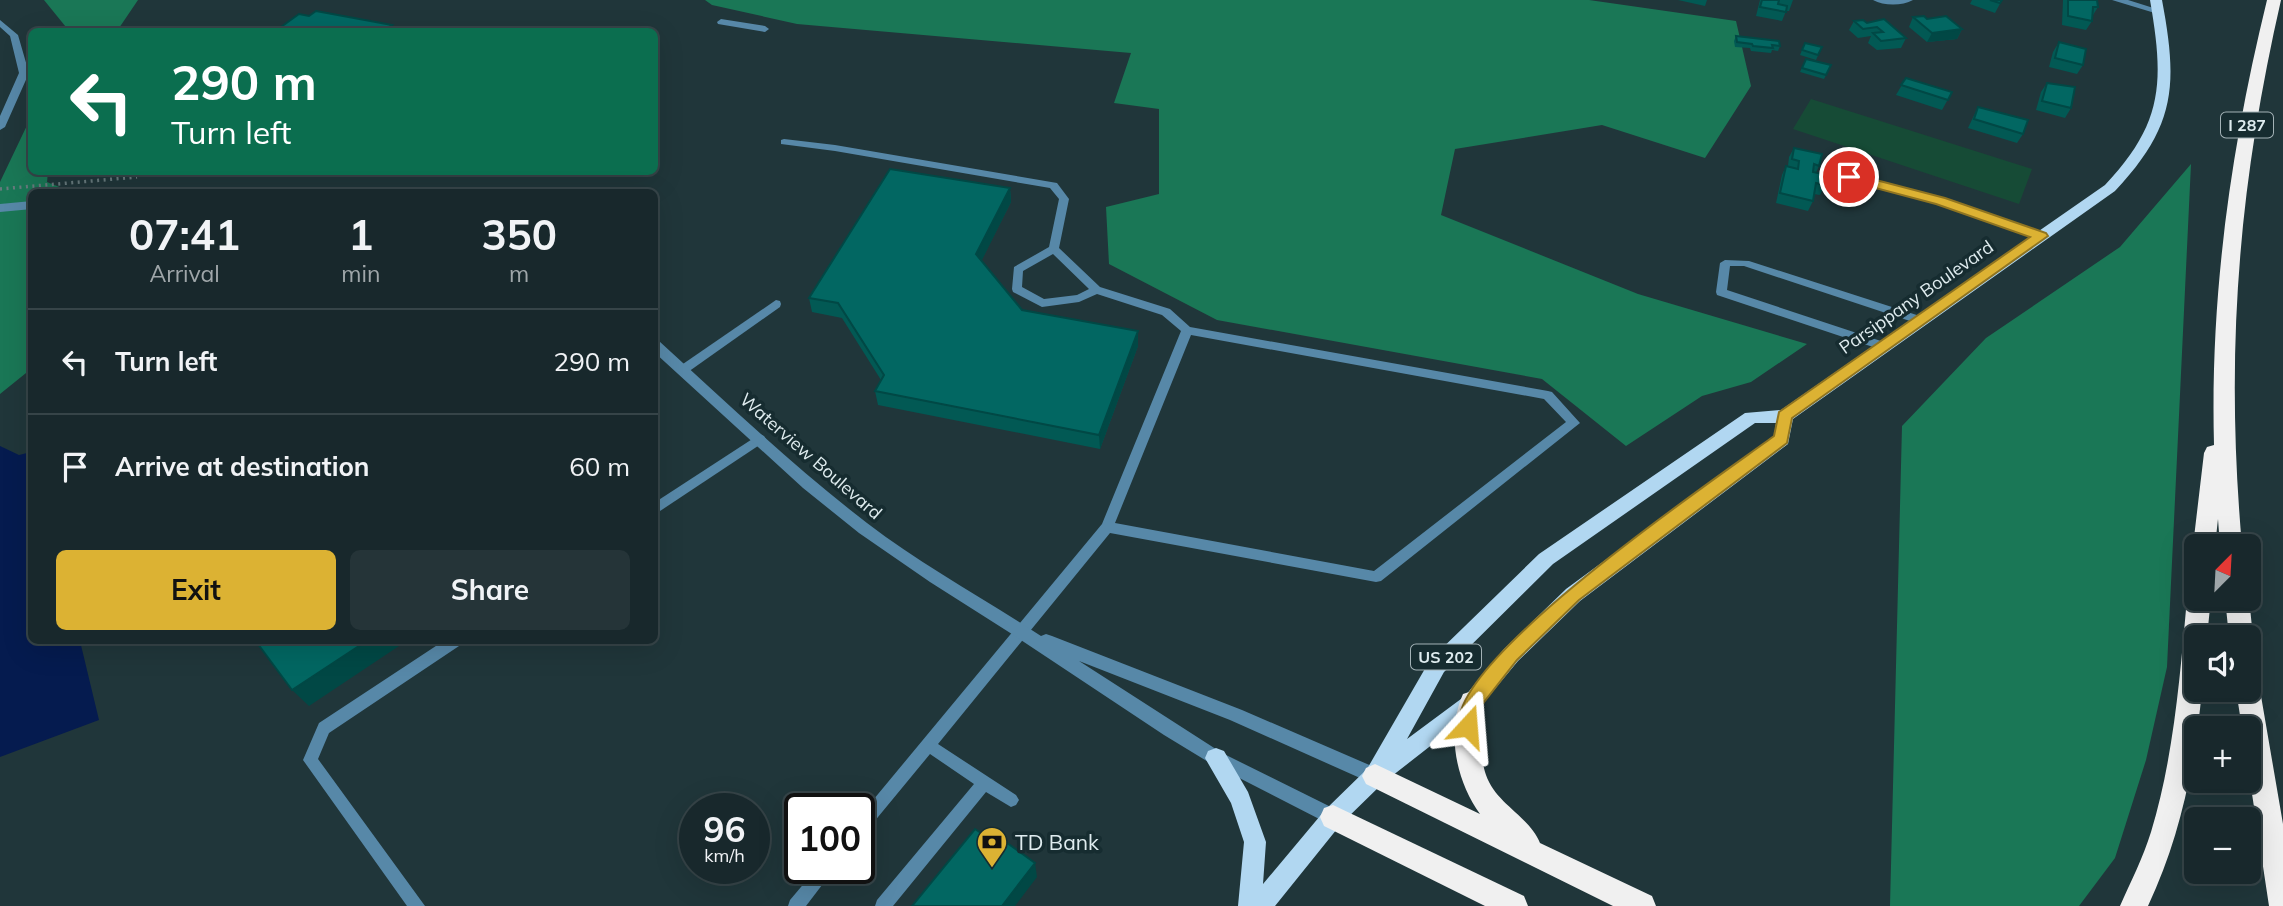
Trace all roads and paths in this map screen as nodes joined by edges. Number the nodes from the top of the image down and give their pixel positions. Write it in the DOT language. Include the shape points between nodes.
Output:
graph roads {
  1 [pos="1878,0"];
  2 [pos="1908,0"];
  3 [pos="2117,0"];
  4 [pos="2274,0"];
  5 [pos="2157,6"];
  6 [pos="721,22"];
  7 [pos="0,23"];
  8 [pos="765,29"];
  9 [pos="0,127"];
  10 [pos="784,142"];
  11 [pos="1823,170"];
  12 [pos="137,177"];
  13 [pos="0,189"];
  14 [pos="28,205"];
  15 [pos="0,208"];
  16 [pos="2041,236"];
  17 [pos="1054,249"];
  18 [pos="1096,290"];
  19 [pos="776,304"];
  20 [pos="1922,321"];
  21 [pos="1187,330"];
  22 [pos="658,347"];
  23 [pos="1886,347"];
  24 [pos="2222,363"];
  25 [pos="684,369"];
  26 [pos="1785,416"];
  27 [pos="760,439"];
  28 [pos="658,507"];
  29 [pos="1107,527"];
  30 [pos="2205,534"];
  31 [pos="2230,534"];
  32 [pos="2197,611"];
  33 [pos="1021,631"];
  34 [pos="451,644"];
  35 [pos="1472,702"];
  36 [pos="2250,702"];
  37 [pos="928,745"];
  38 [pos="1216,758"];
  39 [pos="1375,776"];
  40 [pos="985,782"];
  41 [pos="1011,800"];
  42 [pos="875,810"];
  43 [pos="1333,817"];
  44 [pos="1547,860"];
  45 [pos="814,884"];
  46 [pos="417,906"];
  47 [pos="796,906"];
  48 [pos="883,906"];
  49 [pos="1250,906"];
  50 [pos="1260,906"];
  51 [pos="1514,906"];
  52 [pos="1642,906"];
  53 [pos="2134,906"];
  54 [pos="2283,906"];
  1 -- 2 [label="street"];
  3 -- 5 [label="street"];
  4 -- 24 [label="highway, I 287" via="2235,202"];
  5 -- 16 [label="main road, Parsippany Boulevard" via="2164,40 2164,97 2144,151 2110,188"];
  6 -- 8 [label="lane"];
  7 -- 9 [label="lane" via="13,35 24,73"];
  10 -- 17 [label="lane" via="1053,185 1064,199"];
  11 -- 16 [label="lane" via="1940,201"];
  12 -- 13 [label="path"];
  14 -- 15 [label="street"];
  16 -- 20 [label="main road, Parsippany Boulevard"];
  17 -- 18 [label="lane"];
  17 -- 18 [label="lane" via="1018,269 1017,289 1042,303 1079,298"];
  18 -- 21 [label="lane" via="1166,312"];
  19 -- 25 [label="lane"];
  20 -- 23 [label="main road, Parsippany Boulevard"];
  20 -- 23 [label="lane" via="1745,263 1724,263 1721,292"];
  21 -- 29 [label="lane"];
  21 -- 29 [label="lane" via="1548,395 1574,423 1376,577"];
  22 -- 25 [label="street, Waterview Boulevard"];
  23 -- 26 [label="main road, Parsippany Boulevard"];
  24 -- 30 [label="highway"];
  24 -- 31 [label="highway, I 287"];
  25 -- 27 [label="street, Waterview Boulevard"];
  26 -- 35 [label="main road, US 202" via="1782,439 1573,595 1511,654"];
  26 -- 39 [label="main road, US 202" via="1751,417 1546,559 1437,666"];
  27 -- 28 [label="lane"];
  27 -- 33 [label="street, Waterview Boulevard" via="864,529"];
  29 -- 33 [label="lane"];
  32 -- 53 [label="highway" via="2180,762 2155,858"];
  33 -- 37 [label="lane"];
  33 -- 38 [label="street, Waterview Boulevard"];
  33 -- 39 [label="street, Waterview Boulevard" via="1236,715"];
  34 -- 46 [label="lane" via="324,729 310,760"];
  35 -- 39 [label="main road, US 202"];
  35 -- 44 [label="highway" via="1466,748 1479,791 1496,814"];
  36 -- 54 [label="highway"];
  37 -- 40 [label="lane"];
  37 -- 42 [label="lane"];
  38 -- 43 [label="street, Waterview Boulevard"];
  38 -- 49 [label="main road" via="1240,799 1255,842"];
  39 -- 43 [label="main road, US 202"];
  39 -- 44 [label="highway"];
  40 -- 41 [label="lane"];
  40 -- 48 [label="lane"];
  43 -- 50 [label="main road, US 202"];
  43 -- 51 [label="highway"];
  44 -- 52 [label="highway"];
  45 -- 47 [label="lane"];
}
